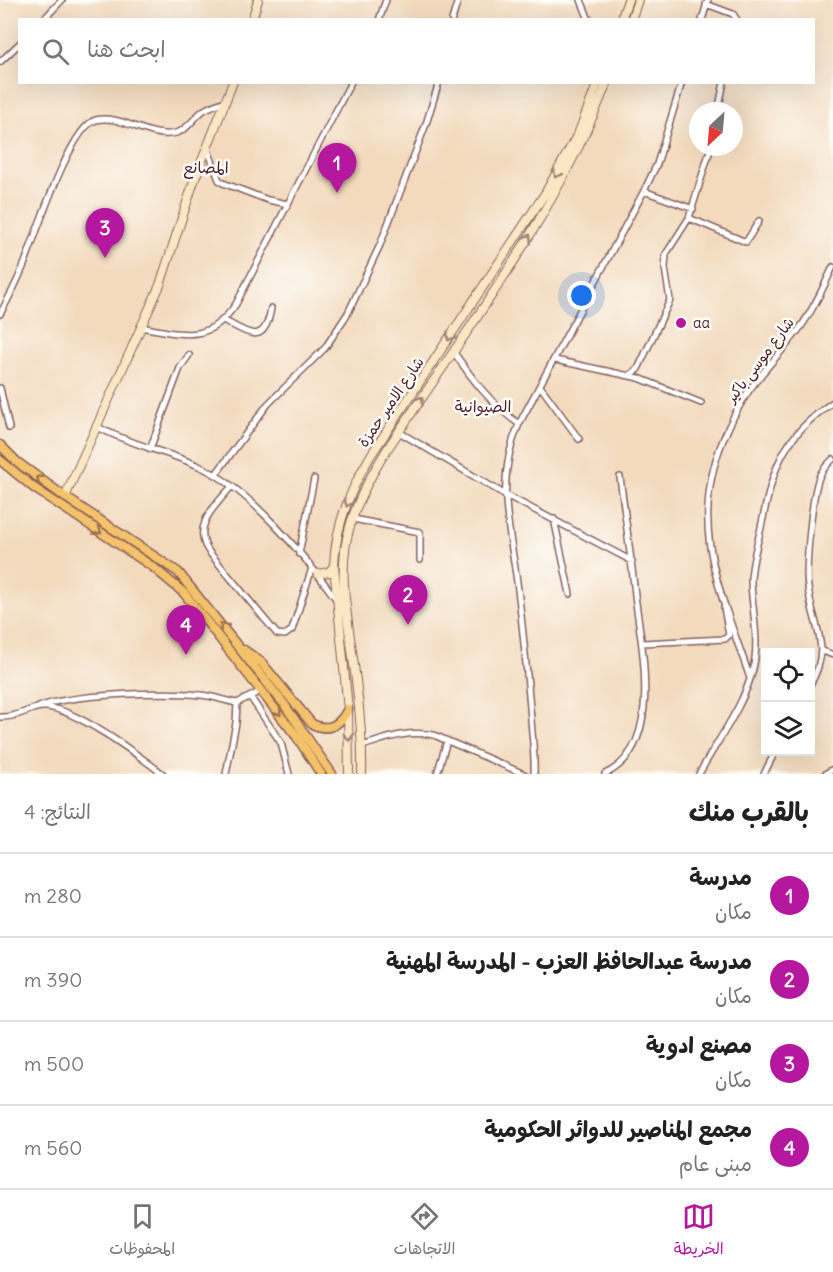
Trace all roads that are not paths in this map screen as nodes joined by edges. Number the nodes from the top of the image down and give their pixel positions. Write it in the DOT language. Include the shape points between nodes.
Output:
graph roads {
  1 [pos="62,0"];
  2 [pos="258,0"];
  3 [pos="386,0"];
  4 [pos="458,0"];
  5 [pos="581,0"];
  6 [pos="628,0"];
  7 [pos="638,0"];
  8 [pos="707,2"];
  9 [pos="45,18"];
  10 [pos="253,18"];
  11 [pos="380,18"];
  12 [pos="453,18"];
  13 [pos="588,18"];
  14 [pos="622,18"];
  15 [pos="632,18"];
  16 [pos="703,18"];
  17 [pos="736,18"];
  18 [pos="18,45"];
  19 [pos="0,62"];
  20 [pos="232,84"];
  21 [pos="350,84"];
  22 [pos="438,84"];
  23 [pos="597,84"];
  24 [pos="606,84"];
  25 [pos="681,84"];
  26 [pos="724,84"];
  27 [pos="228,100"];
  28 [pos="720,102"];
  29 [pos="207,147"];
  30 [pos="708,156"];
  31 [pos="644,191"];
  32 [pos="288,204"];
  33 [pos="693,209"];
  34 [pos="689,218"];
  35 [pos="759,221"];
  36 [pos="833,267"];
  37 [pos="271,308"];
  38 [pos="0,314"];
  39 [pos="225,321"];
  40 [pos="140,327"];
  41 [pos="453,351"];
  42 [pos="189,354"];
  43 [pos="555,360"];
  44 [pos="630,375"];
  45 [pos="540,386"];
  46 [pos="0,388"];
  47 [pos="833,402"];
  48 [pos="701,403"];
  49 [pos="519,424"];
  50 [pos="98,426"];
  51 [pos="9,428"];
  52 [pos="399,432"];
  53 [pos="579,439"];
  54 [pos="0,445"];
  55 [pos="150,449"];
  56 [pos="833,459"];
  57 [pos="0,460"];
  58 [pos="216,474"];
  59 [pos="620,477"];
  60 [pos="314,478"];
  61 [pos="232,486"];
  62 [pos="504,494"];
  63 [pos="65,497"];
  64 [pos="352,519"];
  65 [pos="554,519"];
  66 [pos="299,554"];
  67 [pos="420,560"];
  68 [pos="632,561"];
  69 [pos="334,566"];
  70 [pos="315,571"];
  71 [pos="570,594"];
  72 [pos="335,598"];
  73 [pos="724,604"];
  74 [pos="346,612"];
  75 [pos="351,643"];
  76 [pos="642,643"];
  77 [pos="340,644"];
  78 [pos="239,646"];
  79 [pos="823,651"];
  80 [pos="833,655"];
  81 [pos="815,677"];
  82 [pos="750,678"];
  83 [pos="261,691"];
  84 [pos="251,698"];
  85 [pos="237,703"];
  86 [pos="39,707"];
  87 [pos="348,709"];
  88 [pos="0,717"];
  89 [pos="447,741"];
  90 [pos="362,746"];
  91 [pos="773,756"];
  92 [pos="833,769"];
  93 [pos="163,774"];
  94 [pos="226,774"];
  95 [pos="289,774"];
  96 [pos="321,774"];
  97 [pos="332,774"];
  98 [pos="349,774"];
  99 [pos="362,774"];
  100 [pos="437,774"];
  101 [pos="524,774"];
  102 [pos="534,774"];
  103 [pos="605,774"];
  104 [pos="699,774"];
  105 [pos="764,774"];
  106 [pos="825,774"];
  1 -- 9 [label="street"];
  2 -- 10 [label="main road"];
  3 -- 11 [label="street"];
  4 -- 12 [label="street"];
  5 -- 13 [label="street"];
  6 -- 14 [label="main road"];
  7 -- 15 [label="main road"];
  8 -- 16 [label="street"];
  8 -- 17 [label="street"];
  18 -- 19 [label="street"];
  20 -- 27 [label="main road"];
  21 -- 32 [label="street"];
  22 -- 58 [label="street" via="380,245 348,313 325,348 268,404"];
  23 -- 69 [label="main road, شارع الامير حمزة, one-way" via="579,132 546,192 363,468 341,523"];
  41 -- 24 [label="main road, شارع الامير حمزة, one-way" via="558,190"];
  25 -- 31 [label="street" via="657,164"];
  26 -- 28 [label="street"];
  27 -- 29 [label="main road"];
  27 -- 38 [label="street" via="205,110 179,133 167,135 110,120 89,123 63,164 18,280"];
  29 -- 32 [label="street" via="223,183"];
  29 -- 40 [label="main road" via="160,285"];
  30 -- 33 [label="street"];
  31 -- 33 [label="street"];
  31 -- 43 [label="street"];
  32 -- 39 [label="street"];
  33 -- 34 [label="street"];
  34 -- 35 [label="street" via="746,242"];
  34 -- 44 [label="street" via="666,254 664,268 670,300 666,314 638,369"];
  36 -- 73 [label="street, شارع موسى باكير" via="802,326 740,405 715,460 708,491 708,549"];
  37 -- 39 [label="street" via="268,326 262,332 249,334"];
  39 -- 40 [label="street" via="195,334"];
  40 -- 50 [label="main road"];
  41 -- 49 [label="street" via="483,392"];
  52 -- 41 [label="main road, شارع الامير حمزة, one-way"];
  42 -- 55 [label="street" via="180,368"];
  43 -- 44 [label="street"];
  43 -- 45 [label="street"];
  44 -- 48 [label="street"];
  45 -- 49 [label="street"];
  45 -- 53 [label="street"];
  46 -- 51 [label="street"];
  47 -- 82 [label="street" via="800,428 781,457 769,486 751,580 755,627"];
  49 -- 62 [label="street" via="508,458"];
  50 -- 55 [label="street"];
  50 -- 63 [label="main road"];
  52 -- 62 [label="street"];
  52 -- 64 [label="main road, شارع الامير حمزة" via="369,478"];
  63 -- 54 [label="main road, one-way"];
  55 -- 58 [label="street"];
  56 -- 79 [label="street" via="818,480 807,575"];
  57 -- 83 [label="main road, one-way" via="184,593"];
  58 -- 61 [label="street"];
  59 -- 68 [label="street"];
  60 -- 66 [label="street"];
  61 -- 66 [label="street"];
  61 -- 70 [label="street" via="204,520 201,537 277,634 285,635 292,630"];
  62 -- 65 [label="street"];
  62 -- 102 [label="street" via="530,686"];
  78 -- 63 [label="main road, one-way" via="178,572"];
  64 -- 67 [label="street" via="420,532"];
  64 -- 74 [label="main road, شارع الامير حمزة" via="345,555"];
  65 -- 68 [label="street"];
  65 -- 71 [label="street"];
  66 -- 70 [label="street"];
  68 -- 76 [label="street"];
  69 -- 70 [label="main road" via="329,572"];
  69 -- 72 [label="main road, شارع الامير حمزة"];
  70 -- 72 [label="street"];
  72 -- 74 [label="street"];
  72 -- 77 [label="main road, شارع الامير حمزة"];
  73 -- 76 [label="street" via="729,633 724,639"];
  73 -- 82 [label="street, شارع موسى باكير"];
  74 -- 75 [label="main road, شارع الامير حمزة"];
  75 -- 77 [label="main road"];
  75 -- 90 [label="main road, شارع الامير حمزة"];
  76 -- 103 [label="street" via="645,682 639,735 627,757"];
  77 -- 87 [label="main road, شارع الامير حمزة"];
  78 -- 87 [label="main road" via="261,662 312,724 334,726"];
  78 -- 97 [label="main road" via="309,737"];
  79 -- 80 [label="street"];
  79 -- 81 [label="street"];
  82 -- 104 [label="street"];
  83 -- 84 [label="street"];
  83 -- 96 [label="main road, one-way"];
  84 -- 85 [label="street"];
  84 -- 95 [label="street" via="281,743"];
  85 -- 86 [label="street" via="204,695 167,694 74,698"];
  85 -- 94 [label="street"];
  86 -- 88 [label="street" via="18,716"];
  86 -- 93 [label="street" via="57,708 75,717"];
  87 -- 98 [label="main road, شارع الامير حمزة, one-way"];
  89 -- 90 [label="street" via="409,732"];
  89 -- 100 [label="street"];
  89 -- 101 [label="street"];
  90 -- 99 [label="main road, شارع الامير حمزة"];
  91 -- 105 [label="street"];
  92 -- 106 [label="street"];
}
